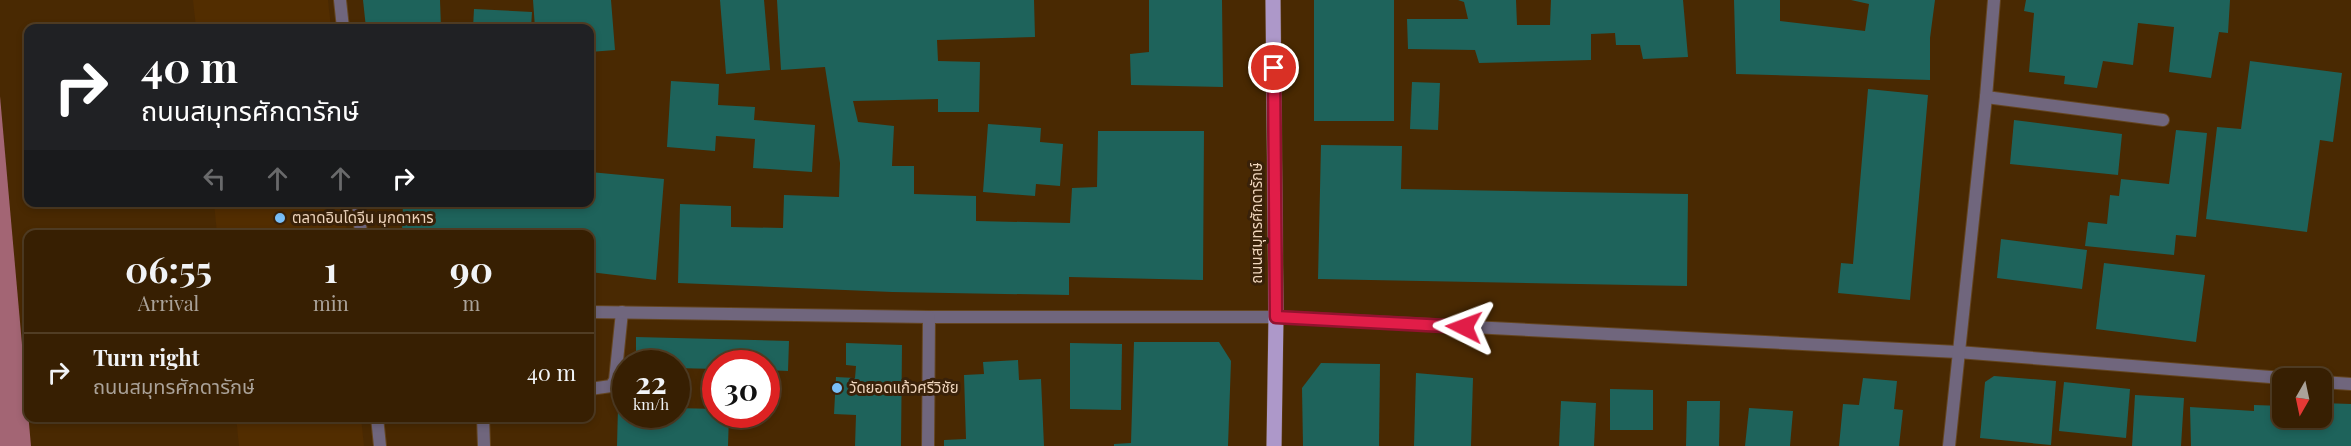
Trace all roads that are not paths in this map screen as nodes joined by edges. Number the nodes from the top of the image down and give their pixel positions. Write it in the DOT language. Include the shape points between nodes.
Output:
graph roads {
  1 [pos="340,0"];
  2 [pos="1273,0"];
  3 [pos="1994,0"];
  4 [pos="343,24"];
  5 [pos="1986,97"];
  6 [pos="2163,120"];
  7 [pos="358,207"];
  8 [pos="361,230"];
  9 [pos="594,312"];
  10 [pos="622,312"];
  11 [pos="929,317"];
  12 [pos="1276,317"];
  13 [pos="1958,352"];
  14 [pos="2272,377"];
  15 [pos="2332,383"];
  16 [pos="2351,384"];
  17 [pos="594,388"];
  18 [pos="378,422"];
  19 [pos="483,422"];
  20 [pos="380,446"];
  21 [pos="484,446"];
  22 [pos="928,446"];
  23 [pos="1274,446"];
  24 [pos="1949,446"];
  1 -- 4 [label="street"];
  2 -- 12 [label="main road, ถนนสมุทรศักดารักษ์"];
  3 -- 5 [label="street"];
  5 -- 6 [label="street"];
  5 -- 13 [label="street"];
  7 -- 8 [label="street"];
  9 -- 10 [label="street"];
  10 -- 11 [label="street"];
  10 -- 17 [label="street" via="615,380 611,386"];
  11 -- 12 [label="street"];
  11 -- 22 [label="street"];
  12 -- 13 [label="street"];
  12 -- 23 [label="main road, ถนนสมุทรศักดารักษ์"];
  13 -- 14 [label="street"];
  13 -- 24 [label="street"];
  15 -- 16 [label="street"];
  18 -- 20 [label="street"];
  19 -- 21 [label="street"];
}
